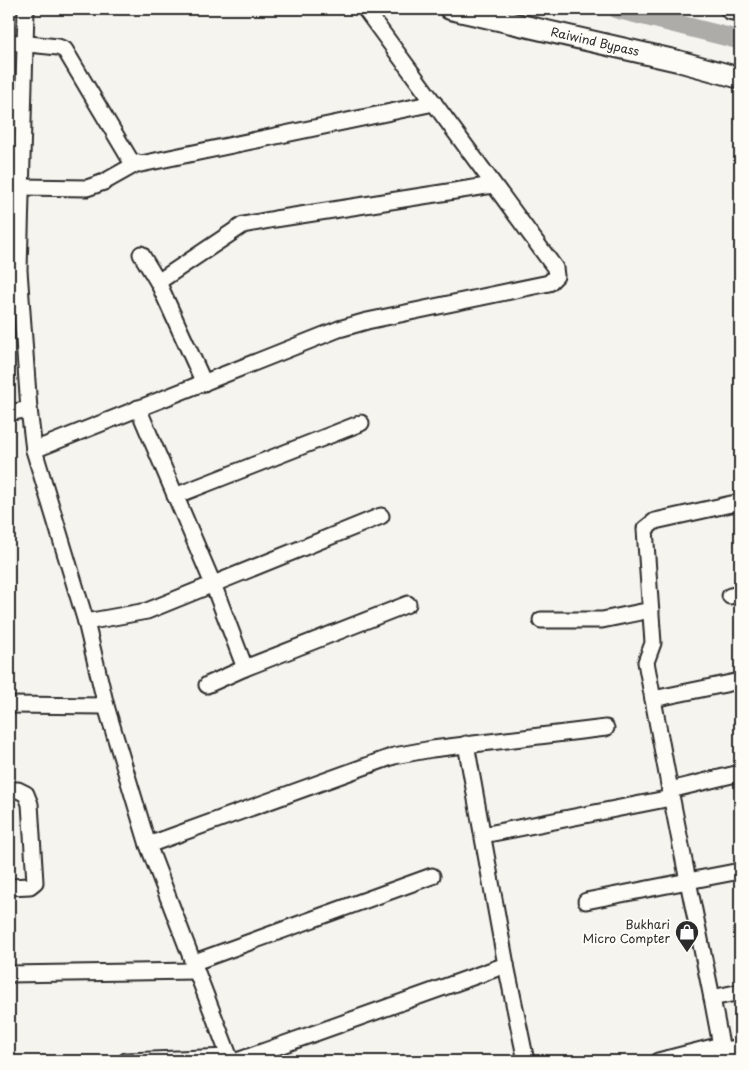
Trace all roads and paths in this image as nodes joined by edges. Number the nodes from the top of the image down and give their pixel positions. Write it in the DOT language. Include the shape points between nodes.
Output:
graph roads {
  1 [pos="26,9"];
  2 [pos="365,9"];
  3 [pos="450,9"];
  4 [pos="731,9"];
  5 [pos="740,11"];
  6 [pos="9,42"];
  7 [pos="24,42"];
  8 [pos="740,78"];
  9 [pos="434,103"];
  10 [pos="136,164"];
  11 [pos="493,185"];
  12 [pos="22,187"];
  13 [pos="141,254"];
  14 [pos="14,270"];
  15 [pos="158,282"];
  16 [pos="204,382"];
  17 [pos="138,408"];
  18 [pos="29,410"];
  19 [pos="9,413"];
  20 [pos="361,423"];
  21 [pos="34,450"];
  22 [pos="175,496"];
  23 [pos="740,502"];
  24 [pos="381,516"];
  25 [pos="213,584"];
  26 [pos="408,604"];
  27 [pos="651,610"];
  28 [pos="541,620"];
  29 [pos="86,622"];
  30 [pos="245,668"];
  31 [pos="740,681"];
  32 [pos="207,685"];
  33 [pos="653,699"];
  34 [pos="9,705"];
  35 [pos="106,706"];
  36 [pos="606,728"];
  37 [pos="466,744"];
  38 [pos="740,773"];
  39 [pos="9,790"];
  40 [pos="671,794"];
  41 [pos="483,835"];
  42 [pos="148,845"];
  43 [pos="740,871"];
  44 [pos="432,876"];
  45 [pos="688,881"];
  46 [pos="9,887"];
  47 [pos="586,901"];
  48 [pos="506,965"];
  49 [pos="194,967"];
  50 [pos="9,974"];
  51 [pos="740,992"];
  52 [pos="712,998"];
  53 [pos="740,1047"];
  54 [pos="722,1053"];
  55 [pos="232,1060"];
  56 [pos="126,1061"];
  57 [pos="526,1061"];
  58 [pos="658,1061"];
  1 -- 7 [label="street"];
  2 -- 9 [label="street"];
  3 -- 8 [label="main road, Raiwind Bypass"];
  4 -- 5 [label="main road"];
  6 -- 7 [label="street"];
  7 -- 10 [label="street" via="65,50 131,161"];
  7 -- 12 [label="street"];
  9 -- 10 [label="street"];
  9 -- 11 [label="street"];
  10 -- 12 [label="street" via="87,188"];
  11 -- 15 [label="street" via="243,225"];
  11 -- 16 [label="street" via="554,268 556,276 549,283 348,326"];
  12 -- 14 [label="street"];
  13 -- 15 [label="street"];
  14 -- 18 [label="street"];
  15 -- 16 [label="street"];
  16 -- 17 [label="street"];
  17 -- 21 [label="street"];
  17 -- 22 [label="street"];
  18 -- 19 [label="street"];
  18 -- 21 [label="street"];
  20 -- 22 [label="street"];
  21 -- 29 [label="street"];
  22 -- 25 [label="street"];
  23 -- 27 [label="street" via="655,520 645,530"];
  24 -- 25 [label="street"];
  25 -- 29 [label="street" via="147,610"];
  25 -- 30 [label="street"];
  26 -- 30 [label="street"];
  27 -- 28 [label="street" via="602,620"];
  27 -- 33 [label="street" via="653,644 646,662"];
  29 -- 35 [label="street"];
  30 -- 32 [label="street"];
  31 -- 33 [label="street"];
  33 -- 40 [label="street"];
  34 -- 35 [label="street"];
  35 -- 42 [label="street"];
  36 -- 37 [label="street"];
  37 -- 41 [label="street"];
  37 -- 42 [label="street" via="394,756"];
  38 -- 40 [label="street"];
  39 -- 46 [label="street" via="26,794 30,804 35,882 30,886"];
  40 -- 41 [label="street" via="577,818"];
  40 -- 45 [label="street"];
  41 -- 48 [label="street"];
  42 -- 49 [label="street"];
  43 -- 45 [label="street"];
  44 -- 49 [label="street"];
  45 -- 47 [label="street"];
  45 -- 52 [label="street"];
  48 -- 55 [label="street"];
  48 -- 57 [label="street"];
  49 -- 50 [label="street"];
  49 -- 55 [label="street"];
  51 -- 52 [label="street"];
  52 -- 54 [label="street"];
  53 -- 54 [label="street"];
  54 -- 58 [label="street"];
  55 -- 56 [label="street"];
}
